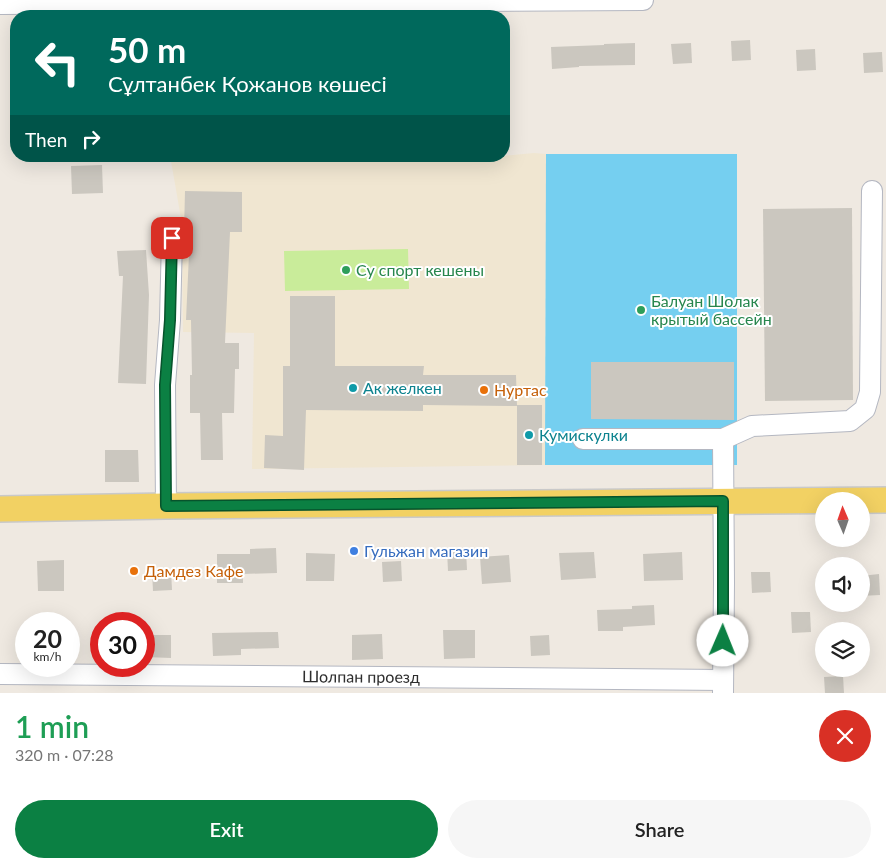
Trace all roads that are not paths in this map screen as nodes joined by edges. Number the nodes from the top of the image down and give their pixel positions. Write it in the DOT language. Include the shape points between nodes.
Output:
graph roads {
  1 [pos="643,0"];
  2 [pos="0,4"];
  3 [pos="872,191"];
  4 [pos="172,238"];
  5 [pos="723,439"];
  6 [pos="583,440"];
  7 [pos="886,500"];
  8 [pos="723,501"];
  9 [pos="166,506"];
  10 [pos="0,509"];
  11 [pos="0,674"];
  12 [pos="176,685"];
  13 [pos="542,685"];
  14 [pos="723,686"];
  1 -- 2 [label="street"];
  3 -- 5 [label="street" via="870,392 865,409 850,421 752,426"];
  4 -- 9 [label="street" via="165,385"];
  5 -- 6 [label="street"];
  5 -- 8 [label="street"];
  7 -- 8 [label="main road"];
  8 -- 9 [label="main road"];
  8 -- 14 [label="street"];
  9 -- 10 [label="main road"];
  11 -- 12 [label="street, Шолпан проезд"];
  12 -- 13 [label="street, Шолпан проезд"];
  13 -- 14 [label="street, Шолпан проезд"];
}
